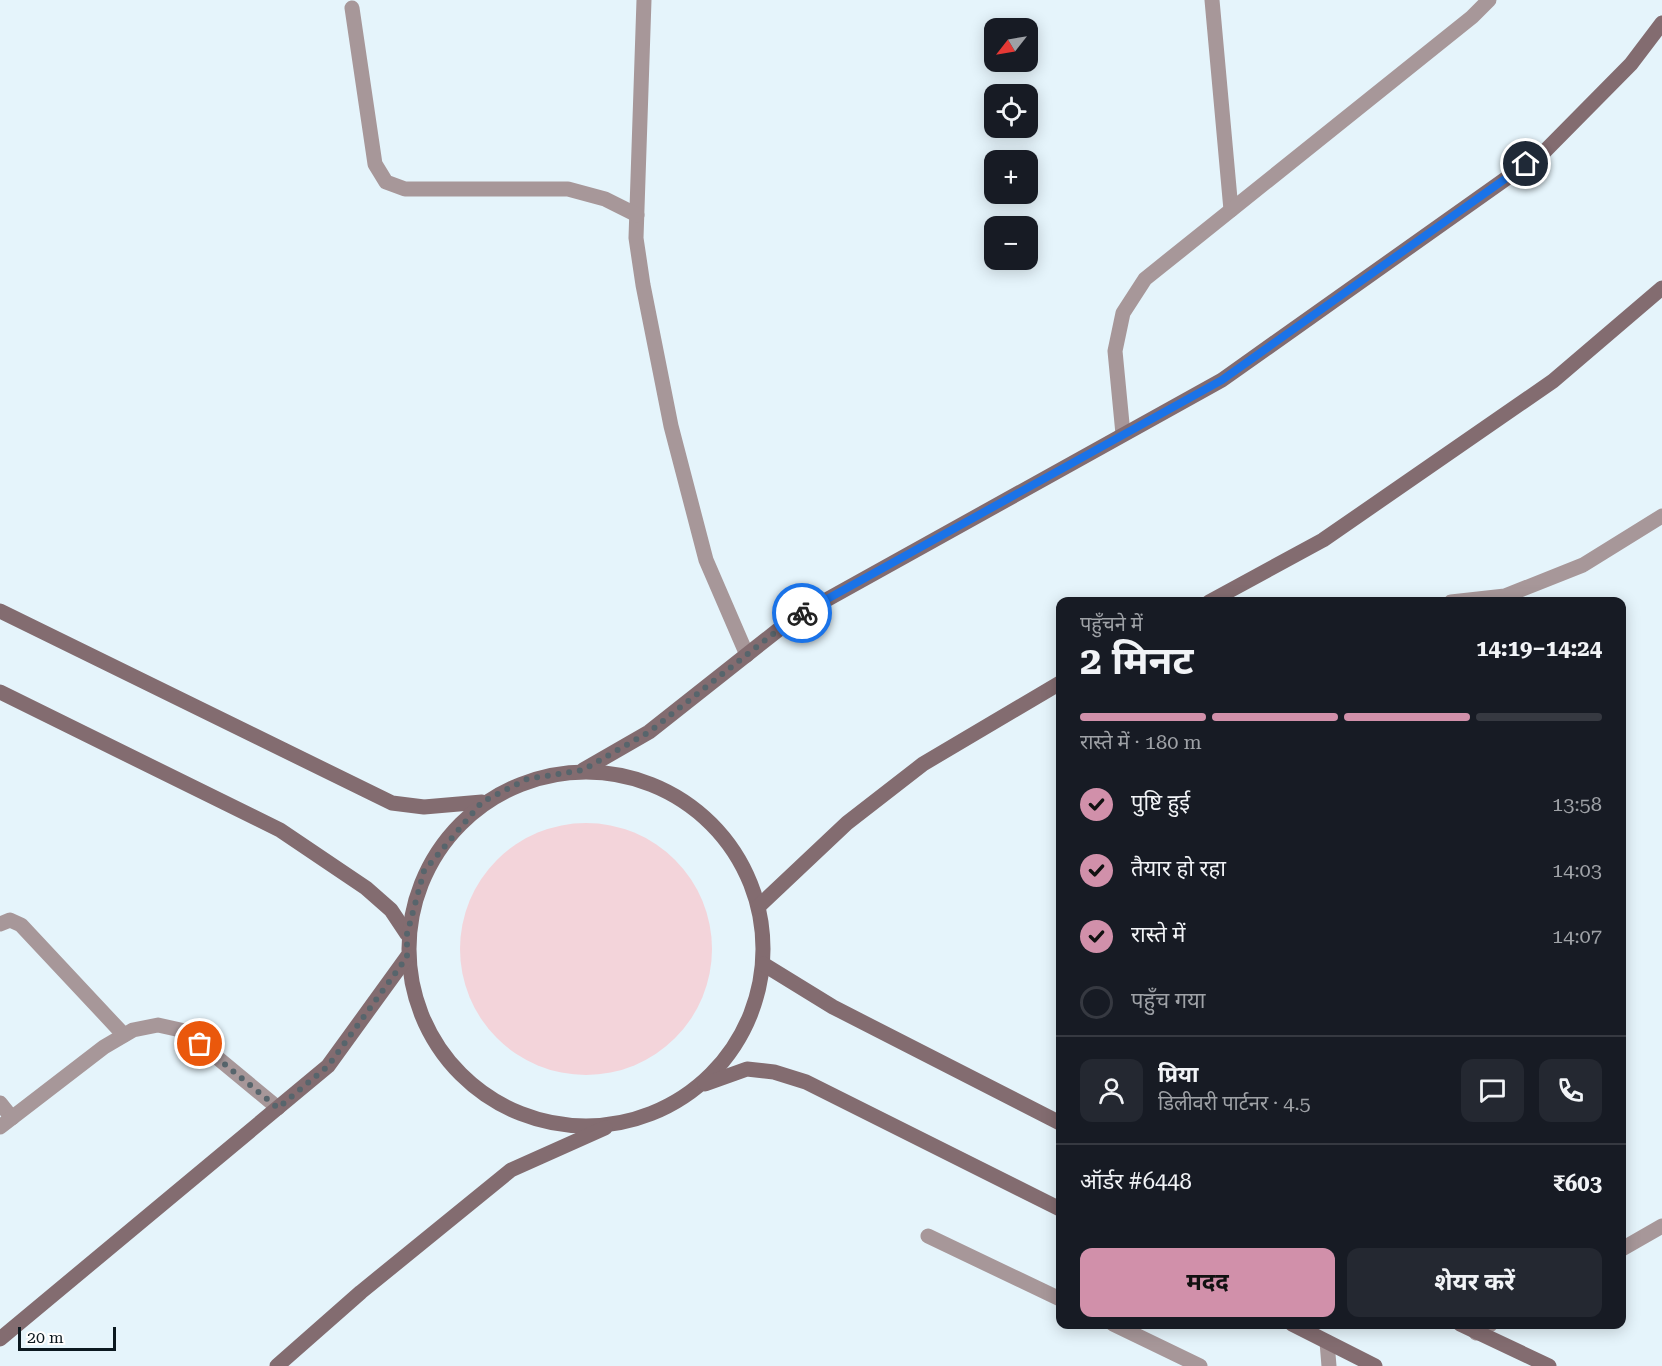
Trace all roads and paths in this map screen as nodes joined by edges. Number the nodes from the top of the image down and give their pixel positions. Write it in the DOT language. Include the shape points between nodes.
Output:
graph roads {
  1 [pos="644,0"];
  2 [pos="1212,0"];
  3 [pos="1489,0"];
  4 [pos="352,8"];
  5 [pos="1662,23"];
  6 [pos="1231,210"];
  7 [pos="637,215"];
  8 [pos="1662,288"];
  9 [pos="1124,434"];
  10 [pos="1662,516"];
  11 [pos="1218,597"];
  12 [pos="1496,597"];
  13 [pos="0,611"];
  14 [pos="747,655"];
  15 [pos="1056,685"];
  16 [pos="0,692"];
  17 [pos="583,770"];
  18 [pos="482,802"];
  19 [pos="759,906"];
  20 [pos="0,924"];
  21 [pos="407,934"];
  22 [pos="407,957"];
  23 [pos="763,964"];
  24 [pos="124,1035"];
  25 [pos="703,1085"];
  26 [pos="0,1103"];
  27 [pos="278,1108"];
  28 [pos="1056,1121"];
  29 [pos="6,1123"];
  30 [pos="608,1126"];
  31 [pos="1056,1207"];
  32 [pos="1662,1226"];
  33 [pos="928,1236"];
  34 [pos="1626,1247"];
  35 [pos="1056,1297"];
  36 [pos="1123,1329"];
  37 [pos="1302,1329"];
  38 [pos="1469,1329"];
  39 [pos="1483,1329"];
  40 [pos="1476,1333"];
  41 [pos="0,1339"];
  42 [pos="1327,1342"];
  43 [pos="277,1366"];
  44 [pos="1200,1366"];
  45 [pos="1329,1366"];
  46 [pos="1375,1366"];
  47 [pos="1550,1366"];
  1 -- 7 [label="street"];
  2 -- 6 [label="street"];
  3 -- 6 [label="street"];
  4 -- 7 [label="street" via="375,164 386,182 405,189 568,189"];
  5 -- 9 [label="main road" via="1631,64 1545,151 1222,380"];
  6 -- 9 [label="street" via="1145,279 1123,313 1115,351"];
  7 -- 14 [label="street" via="643,285 670,426 706,560"];
  8 -- 11 [label="main road" via="1553,381 1323,540"];
  9 -- 14 [label="main road" via="792,619"];
  10 -- 12 [label="street" via="1583,565"];
  13 -- 18 [label="main road" via="392,803 424,807"];
  14 -- 17 [label="main road" via="649,732"];
  15 -- 19 [label="main road" via="923,764 847,823"];
  16 -- 21 [label="main road" via="280,830 366,888 391,910"];
  17 -- 18 [label="main road" via="527,779"];
  17 -- 19 [label="main road" via="620,773 694,807 725,838 752,884"];
  18 -- 21 [label="main road" via="424,871"];
  19 -- 23 [label="main road"];
  20 -- 24 [label="street" via="10,920 21,925"];
  21 -- 22 [label="main road"];
  22 -- 27 [label="main road" via="328,1066"];
  22 -- 30 [label="main road" via="417,1010 432,1041 490,1100 551,1125"];
  23 -- 25 [label="main road" via="755,1005 734,1049"];
  23 -- 28 [label="main road" via="832,1007"];
  24 -- 27 [label="street" via="158,1025 185,1031"];
  24 -- 29 [label="street"];
  25 -- 30 [label="main road" via="659,1112"];
  25 -- 31 [label="main road" via="747,1069 806,1082"];
  26 -- 29 [label="street"];
  27 -- 41 [label="main road"];
  30 -- 43 [label="main road" via="512,1170 361,1292"];
  32 -- 34 [label="street"];
  33 -- 35 [label="street"];
  36 -- 44 [label="street"];
  37 -- 42 [label="main road"];
  38 -- 40 [label="main road"];
  39 -- 40 [label="street"];
  40 -- 47 [label="main road"];
  42 -- 45 [label="street"];
  42 -- 46 [label="main road"];
}
